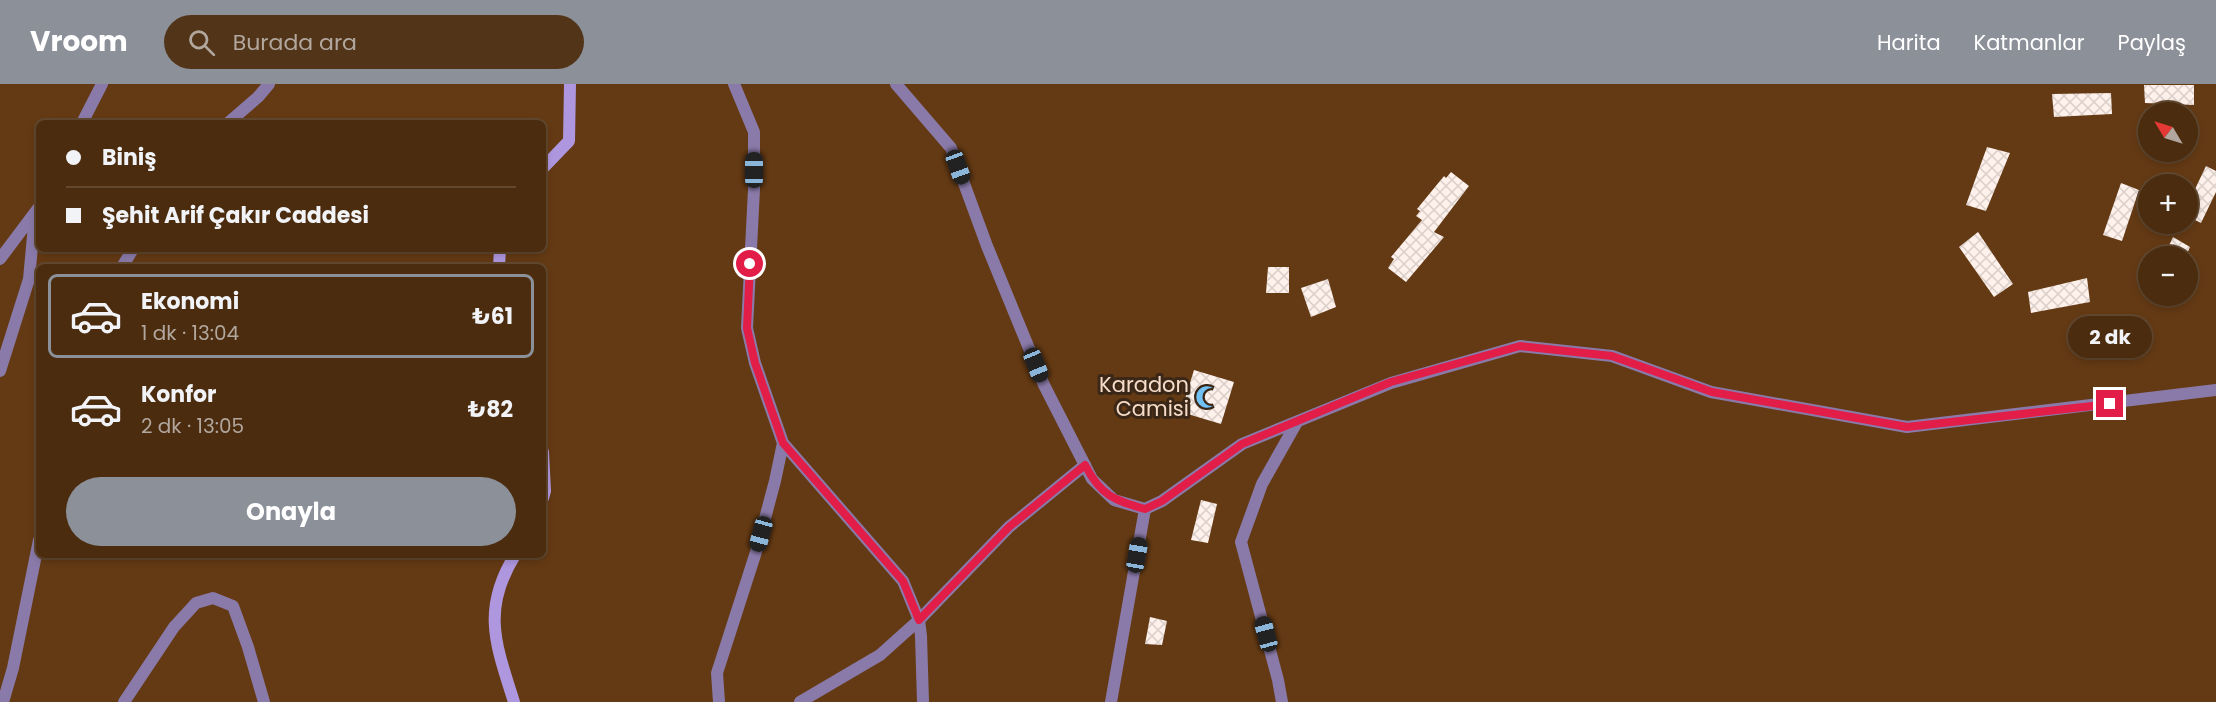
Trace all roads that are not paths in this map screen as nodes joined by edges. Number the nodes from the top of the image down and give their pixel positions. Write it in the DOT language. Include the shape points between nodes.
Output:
graph roads {
  1 [pos="102,84"];
  2 [pos="269,84"];
  3 [pos="570,84"];
  4 [pos="734,84"];
  5 [pos="896,84"];
  6 [pos="84,120"];
  7 [pos="231,120"];
  8 [pos="546,165"];
  9 [pos="36,212"];
  10 [pos="36,219"];
  11 [pos="0,259"];
  12 [pos="0,371"];
  13 [pos="2216,390"];
  14 [pos="1297,422"];
  15 [pos="783,443"];
  16 [pos="1085,465"];
  17 [pos="1145,509"];
  18 [pos="36,555"];
  19 [pos="513,558"];
  20 [pos="919,620"];
  21 [pos="3,702"];
  22 [pos="124,702"];
  23 [pos="264,702"];
  24 [pos="513,702"];
  25 [pos="719,702"];
  26 [pos="800,702"];
  27 [pos="922,702"];
  28 [pos="1111,702"];
  29 [pos="1282,702"];
  1 -- 6 [label="street"];
  2 -- 7 [label="street"];
  3 -- 8 [label="main road" via="568,141"];
  4 -- 15 [label="street" via="754,132 747,328"];
  5 -- 16 [label="street" via="951,148 1044,385"];
  9 -- 11 [label="street"];
  10 -- 12 [label="street" via="28,279"];
  13 -- 14 [label="street" via="1907,427 1712,392 1612,356 1520,346 1391,382"];
  14 -- 17 [label="street" via="1242,444"];
  14 -- 29 [label="street" via="1262,484 1241,542"];
  15 -- 20 [label="street" via="903,581"];
  15 -- 25 [label="street" via="756,552 717,673"];
  16 -- 17 [label="street" via="1092,479 1114,500"];
  16 -- 20 [label="street" via="1009,527"];
  17 -- 28 [label="street"];
  18 -- 21 [label="street"];
  19 -- 24 [label="main road" via="494,608 497,647"];
  20 -- 26 [label="street" via="880,655"];
  20 -- 27 [label="street"];
  22 -- 23 [label="street" via="174,627 196,603 213,598 233,606"];
}
